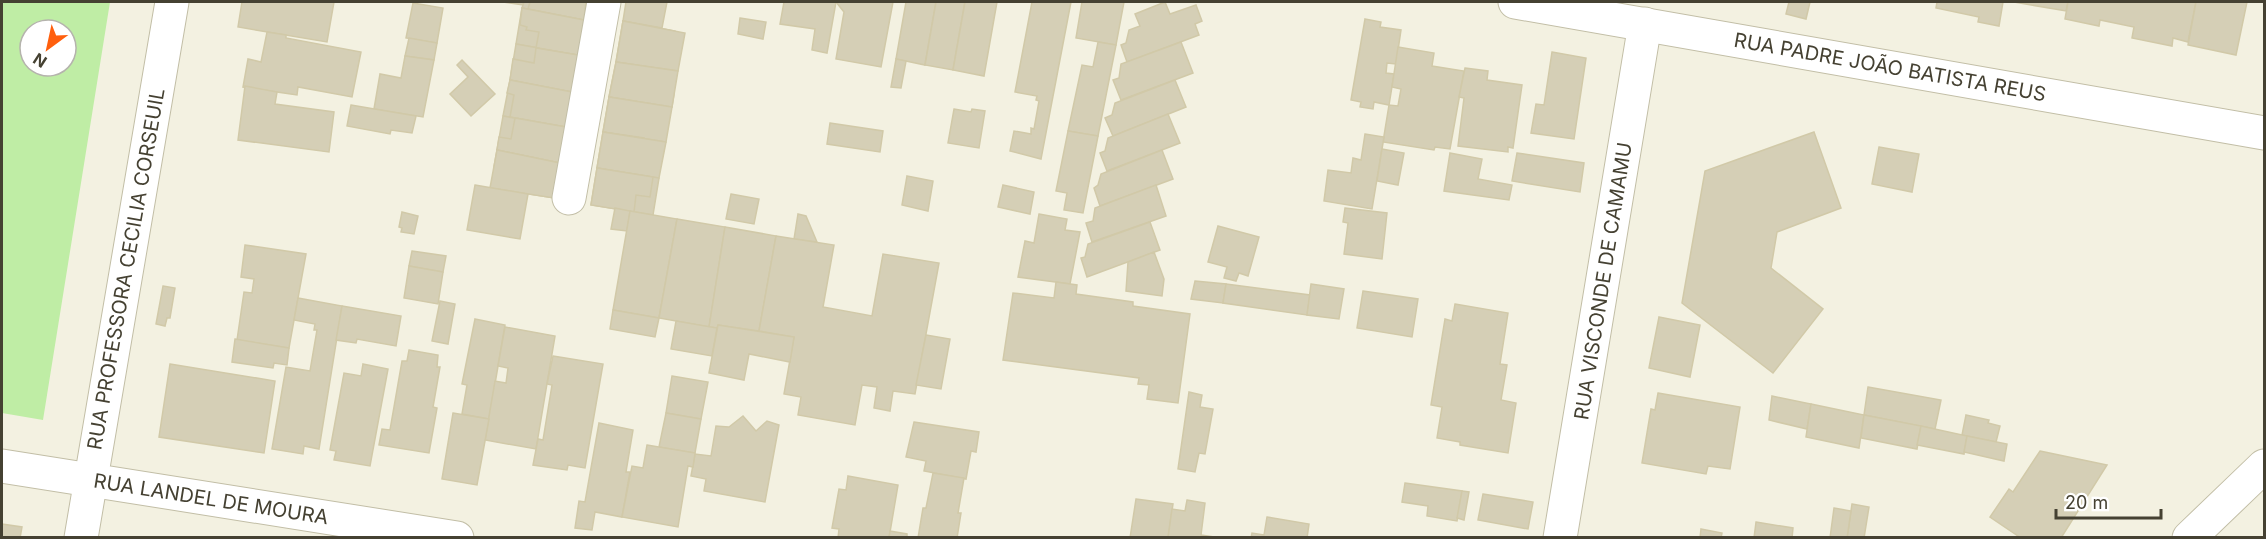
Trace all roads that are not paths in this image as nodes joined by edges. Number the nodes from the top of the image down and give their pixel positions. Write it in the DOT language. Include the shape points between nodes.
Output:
graph roads {
  1 [pos="172,2"];
  2 [pos="604,2"];
  3 [pos="1515,2"];
  4 [pos="1645,24"];
  5 [pos="2265,133"];
  6 [pos="569,198"];
  7 [pos="2,466"];
  8 [pos="2265,466"];
  9 [pos="90,480"];
  10 [pos="81,537"];
  11 [pos="457,537"];
  12 [pos="1560,537"];
  13 [pos="2189,537"];
  1 -- 9 [label="street, RUA PROFESSORA CECILIA CORSEUIL"];
  2 -- 6 [label="street"];
  3 -- 4 [label="street, RUA PADRE JOÃO BATISTA REUS"];
  4 -- 5 [label="street, RUA PADRE JOÃO BATISTA REUS"];
  4 -- 12 [label="street, RUA VISCONDE DE CAMAMU"];
  7 -- 9 [label="street, RUA LANDEL DE MOURA"];
  8 -- 13 [label="street"];
  9 -- 10 [label="street, RUA PROFESSORA CECILIA CORSEUIL"];
  9 -- 11 [label="street, RUA LANDEL DE MOURA"];
}
